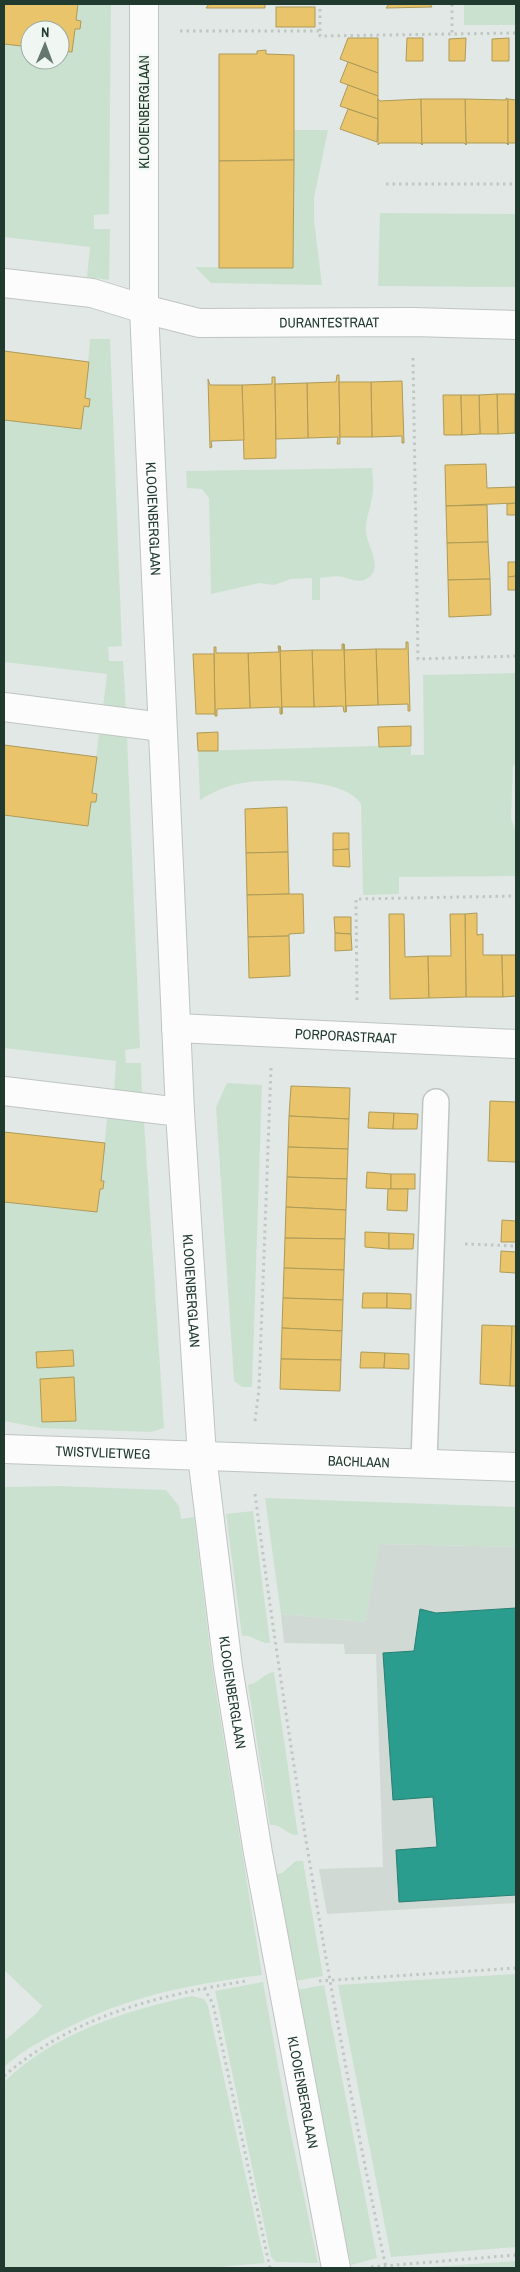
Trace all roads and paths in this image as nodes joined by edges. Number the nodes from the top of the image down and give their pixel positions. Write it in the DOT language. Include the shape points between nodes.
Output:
graph roads {
  1 [pos="144,4"];
  2 [pos="320,4"];
  3 [pos="452,4"];
  4 [pos="144,31"];
  5 [pos="320,31"];
  6 [pos="452,34"];
  7 [pos="516,34"];
  8 [pos="386,184"];
  9 [pos="516,184"];
  10 [pos="4,283"];
  11 [pos="144,310"];
  12 [pos="412,322"];
  13 [pos="516,325"];
  14 [pos="516,656"];
  15 [pos="4,708"];
  16 [pos="162,727"];
  17 [pos="516,896"];
  18 [pos="176,1028"];
  19 [pos="272,1032"];
  20 [pos="358,1037"];
  21 [pos="516,1044"];
  22 [pos="4,1091"];
  23 [pos="436,1102"];
  24 [pos="180,1112"];
  25 [pos="432,1242"];
  26 [pos="516,1246"];
  27 [pos="4,1449"];
  28 [pos="202,1456"];
  29 [pos="251,1458"];
  30 [pos="424,1464"];
  31 [pos="516,1467"];
  32 [pos="516,1968"];
  33 [pos="280,1976"];
  34 [pos="330,1979"];
  35 [pos="204,1988"];
  36 [pos="4,2076"];
  37 [pos="516,2255"];
  38 [pos="270,2268"];
  39 [pos="336,2268"];
  40 [pos="368,2268"];
  41 [pos="386,2268"];
  1 -- 4 [label="street, KLOOIENBERGLAAN"];
  2 -- 5 [label="path"];
  3 -- 6 [label="path"];
  4 -- 5 [label="path"];
  4 -- 11 [label="street, KLOOIENBERGLAAN"];
  5 -- 6 [label="path" via="320,36"];
  6 -- 7 [label="path"];
  8 -- 9 [label="path"];
  10 -- 11 [label="street" via="92,293"];
  11 -- 12 [label="street, DURANTESTRAAT" via="199,323"];
  11 -- 16 [label="street, KLOOIENBERGLAAN"];
  12 -- 13 [label="street, DURANTESTRAAT"];
  12 -- 14 [label="path" via="418,659"];
  15 -- 16 [label="street"];
  16 -- 18 [label="street, KLOOIENBERGLAAN"];
  17 -- 20 [label="path" via="356,899"];
  18 -- 19 [label="street, PORPORASTRAAT"];
  18 -- 24 [label="street, KLOOIENBERGLAAN"];
  19 -- 20 [label="street, PORPORASTRAAT"];
  19 -- 29 [label="path" via="259,1389"];
  20 -- 21 [label="street, PORPORASTRAAT"];
  22 -- 24 [label="street"];
  23 -- 25 [label="lane"];
  24 -- 28 [label="street, KLOOIENBERGLAAN"];
  25 -- 26 [label="path"];
  25 -- 30 [label="lane"];
  27 -- 28 [label="street, TWISTVLIETWEG"];
  28 -- 29 [label="street, BACHLAAN"];
  28 -- 33 [label="street, KLOOIENBERGLAAN" via="228,1667"];
  29 -- 30 [label="street, BACHLAAN"];
  29 -- 34 [label="path" via="277,1660"];
  30 -- 31 [label="street, BACHLAAN"];
  32 -- 34 [label="path"];
  33 -- 34 [label="path" via="296,1985"];
  33 -- 35 [label="path"];
  33 -- 39 [label="street, KLOOIENBERGLAAN"];
  34 -- 41 [label="path"];
  35 -- 36 [label="path" via="140,2002 101,2017 64,2034"];
  35 -- 38 [label="path" via="213,2004"];
  37 -- 41 [label="path"];
  40 -- 41 [label="path"];
}
